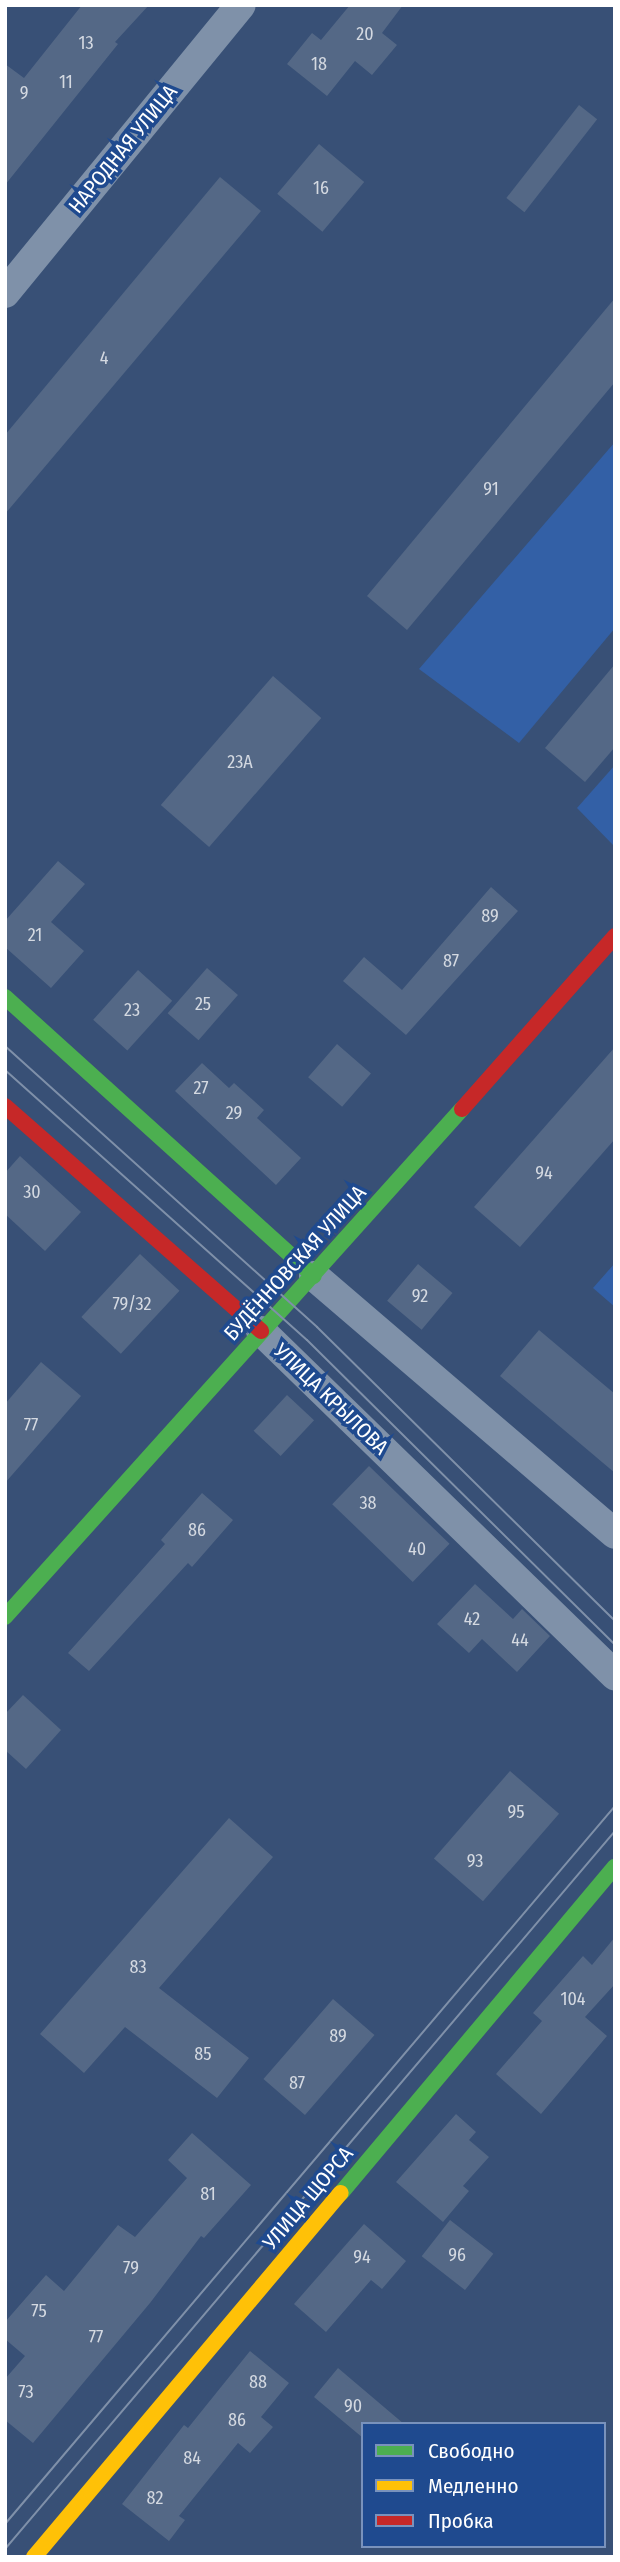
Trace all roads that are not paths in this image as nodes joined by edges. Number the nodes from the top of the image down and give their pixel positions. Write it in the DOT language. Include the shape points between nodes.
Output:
graph roads {
  1 [pos="240,5"];
  2 [pos="5,293"];
  3 [pos="615,936"];
  4 [pos="5,997"];
  5 [pos="5,1106"];
  6 [pos="314,1276"];
  7 [pos="261,1331"];
  8 [pos="615,1534"];
  9 [pos="5,1617"];
  10 [pos="615,1675"];
  11 [pos="615,1867"];
  12 [pos="34,2557"];
  1 -- 2 [label="street, НАРОДНАЯ УЛИЦА"];
  3 -- 6 [label="street, БУДЁННОВСКАЯ УЛИЦА"];
  4 -- 6 [label="street"];
  5 -- 7 [label="street, УЛИЦА КРЫЛОВА"];
  6 -- 7 [label="street, БУДЁННОВСКАЯ УЛИЦА"];
  6 -- 8 [label="street"];
  7 -- 9 [label="street, БУДЁННОВСКАЯ УЛИЦА"];
  7 -- 10 [label="street, УЛИЦА КРЫЛОВА"];
  11 -- 12 [label="street, УЛИЦА ЩОРСА"];
}
